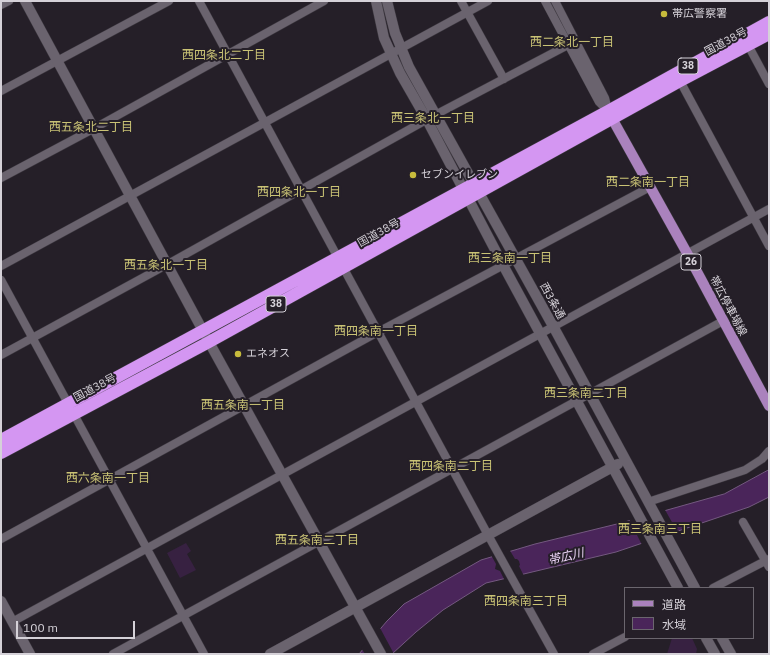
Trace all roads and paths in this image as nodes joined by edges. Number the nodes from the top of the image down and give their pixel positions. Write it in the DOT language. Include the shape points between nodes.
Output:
graph roads {
  1 [pos="9,1"];
  2 [pos="25,1"];
  3 [pos="169,1"];
  4 [pos="199,1"];
  5 [pos="324,1"];
  6 [pos="376,1"];
  7 [pos="387,1"];
  8 [pos="461,1"];
  9 [pos="488,1"];
  10 [pos="545,1"];
  11 [pos="555,1"];
  12 [pos="1,5"];
  13 [pos="467,12"];
  14 [pos="769,22"];
  15 [pos="769,34"];
  16 [pos="568,45"];
  17 [pos="748,45"];
  18 [pos="400,48"];
  19 [pos="391,54"];
  20 [pos="228,55"];
  21 [pos="57,61"];
  22 [pos="504,79"];
  23 [pos="680,81"];
  24 [pos="769,84"];
  25 [pos="1,91"];
  26 [pos="610,115"];
  27 [pos="431,117"];
  28 [pos="265,123"];
  29 [pos="93,129"];
  30 [pos="1,178"];
  31 [pos="650,187"];
  32 [pos="476,188"];
  33 [pos="302,190"];
  34 [pos="465,194"];
  35 [pos="130,196"];
  36 [pos="769,209"];
  37 [pos="753,217"];
  38 [pos="769,246"];
  39 [pos="687,253"];
  40 [pos="515,259"];
  41 [pos="341,263"];
  42 [pos="168,264"];
  43 [pos="503,265"];
  44 [pos="1,266"];
  45 [pos="1,280"];
  46 [pos="723,321"];
  47 [pos="553,326"];
  48 [pos="378,332"];
  49 [pos="540,333"];
  50 [pos="206,336"];
  51 [pos="33,338"];
  52 [pos="1,355"];
  53 [pos="589,394"];
  54 [pos="415,401"];
  55 [pos="577,401"];
  56 [pos="245,406"];
  57 [pos="769,406"];
  58 [pos="72,408"];
  59 [pos="1,440"];
  60 [pos="769,451"];
  61 [pos="1,453"];
  62 [pos="625,460"];
  63 [pos="613,467"];
  64 [pos="452,468"];
  65 [pos="282,474"];
  66 [pos="110,480"];
  67 [pos="649,504"];
  68 [pos="743,522"];
  69 [pos="488,536"];
  70 [pos="1,539"];
  71 [pos="318,541"];
  72 [pos="147,548"];
  73 [pos="768,562"];
  74 [pos="677,587"];
  75 [pos="694,587"];
  76 [pos="715,587"];
  77 [pos="1,601"];
  78 [pos="355,608"];
  79 [pos="183,615"];
  80 [pos="12,622"];
  81 [pos="624,638"];
  82 [pos="707,639"];
  83 [pos="723,639"];
  84 [pos="30,654"];
  85 [pos="113,654"];
  86 [pos="204,654"];
  87 [pos="270,654"];
  88 [pos="381,654"];
  89 [pos="554,654"];
  90 [pos="593,654"];
  91 [pos="715,654"];
  92 [pos="731,654"];
  1 -- 12 [label="street"];
  2 -- 21 [label="street"];
  3 -- 21 [label="street"];
  4 -- 20 [label="street"];
  5 -- 20 [label="street"];
  6 -- 19 [label="street, 西3条通" via="384,38"];
  7 -- 18 [label="street, 西3条通"];
  8 -- 13 [label="street"];
  9 -- 13 [label="street"];
  10 -- 16 [label="street"];
  11 -- 26 [label="street" via="605,98"];
  13 -- 18 [label="street"];
  13 -- 22 [label="street"];
  14 -- 26 [label="highway, 国道38号 / 38"];
  15 -- 17 [label="highway, 国道38号 / 38"];
  16 -- 22 [label="street"];
  16 -- 26 [label="street" via="599,102"];
  17 -- 23 [label="highway, 国道38号 / 38"];
  17 -- 24 [label="street"];
  18 -- 19 [label="street"];
  18 -- 27 [label="street, 西3条通"];
  19 -- 27 [label="street, 西3条通"];
  19 -- 28 [label="street"];
  20 -- 28 [label="street"];
  20 -- 29 [label="street"];
  21 -- 25 [label="street"];
  21 -- 29 [label="street"];
  22 -- 27 [label="street"];
  23 -- 26 [label="highway, 国道38号 / 38"];
  23 -- 37 [label="street"];
  26 -- 31 [label="main road, 帯広停車場線 / 26"];
  26 -- 32 [label="highway, 国道38号 / 38"];
  27 -- 32 [label="street, 西3条通"];
  27 -- 33 [label="street"];
  27 -- 34 [label="street, 西3条通"];
  28 -- 33 [label="street"];
  28 -- 35 [label="street"];
  29 -- 30 [label="street"];
  29 -- 35 [label="street"];
  31 -- 39 [label="main road, 帯広停車場線 / 26"];
  31 -- 40 [label="street"];
  32 -- 34 [label="highway, 国道38号 / 38"];
  32 -- 40 [label="street, 西3条通"];
  33 -- 41 [label="street"];
  33 -- 42 [label="street"];
  34 -- 41 [label="highway, 国道38号 / 38"];
  34 -- 43 [label="street, 西3条通"];
  35 -- 42 [label="street"];
  35 -- 44 [label="street"];
  36 -- 37 [label="street"];
  37 -- 38 [label="street"];
  37 -- 39 [label="street"];
  39 -- 46 [label="main road, 帯広停車場線 / 26"];
  39 -- 47 [label="street"];
  40 -- 43 [label="street"];
  40 -- 47 [label="street, 西3条通"];
  41 -- 48 [label="street"];
  41 -- 50 [label="highway, 国道38号 / 38"];
  42 -- 50 [label="street"];
  42 -- 51 [label="street"];
  43 -- 48 [label="street"];
  43 -- 49 [label="street, 西3条通"];
  45 -- 51 [label="street"];
  46 -- 53 [label="street"];
  46 -- 57 [label="main road, 帯広停車場線 / 26"];
  47 -- 49 [label="street"];
  47 -- 53 [label="street, 西3条通"];
  48 -- 54 [label="street"];
  48 -- 56 [label="street"];
  49 -- 54 [label="street"];
  49 -- 55 [label="street, 西3条通"];
  50 -- 56 [label="street"];
  50 -- 58 [label="highway, 国道38号 / 38"];
  51 -- 52 [label="street"];
  51 -- 58 [label="street"];
  53 -- 55 [label="street"];
  53 -- 62 [label="street, 西3条通"];
  54 -- 64 [label="street"];
  54 -- 65 [label="street"];
  55 -- 63 [label="street, 西3条通"];
  55 -- 64 [label="street"];
  56 -- 65 [label="street"];
  56 -- 66 [label="street"];
  58 -- 59 [label="highway, 国道38号 / 38"];
  58 -- 61 [label="highway, 国道38号 / 38"];
  58 -- 66 [label="street"];
  60 -- 67 [label="street" via="745,470"];
  62 -- 63 [label="street"];
  62 -- 67 [label="street, 西3条通"];
  63 -- 69 [label="street"];
  63 -- 74 [label="street, 西3条通"];
  64 -- 69 [label="street"];
  64 -- 71 [label="street"];
  65 -- 71 [label="street"];
  65 -- 72 [label="street"];
  66 -- 70 [label="street"];
  66 -- 72 [label="street"];
  67 -- 75 [label="street, 西3条通"];
  68 -- 73 [label="street"];
  69 -- 78 [label="street"];
  69 -- 89 [label="street"];
  71 -- 78 [label="street"];
  71 -- 79 [label="street"];
  72 -- 79 [label="street"];
  72 -- 80 [label="street"];
  73 -- 76 [label="street"];
  77 -- 80 [label="street"];
  78 -- 87 [label="street"];
  78 -- 88 [label="street"];
  79 -- 85 [label="street"];
  79 -- 86 [label="street"];
  80 -- 84 [label="street"];
  81 -- 90 [label="street"];
  82 -- 91 [label="street"];
  83 -- 92 [label="street"];
}
